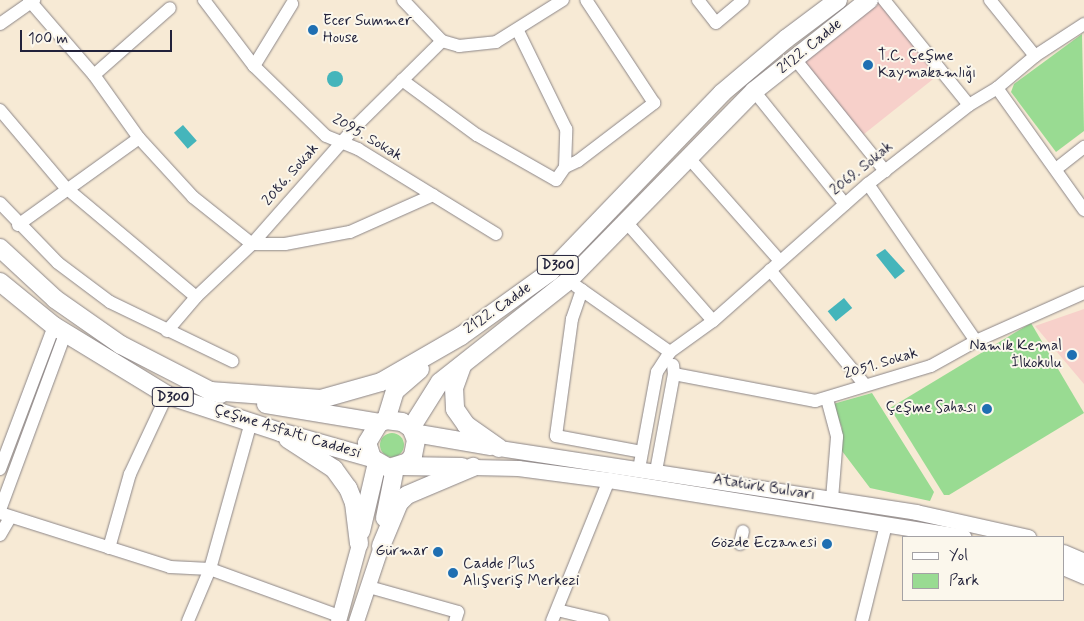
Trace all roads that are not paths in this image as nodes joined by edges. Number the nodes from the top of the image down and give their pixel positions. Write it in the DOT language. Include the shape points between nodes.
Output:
graph roads {
  1 [pos="204,0"];
  2 [pos="403,0"];
  3 [pos="563,0"];
  4 [pos="586,0"];
  5 [pos="698,0"];
  6 [pos="743,0"];
  7 [pos="838,0"];
  8 [pos="869,0"];
  9 [pos="884,0"];
  10 [pos="990,0"];
  11 [pos="31,1"];
  12 [pos="292,4"];
  13 [pos="170,8"];
  14 [pos="0,24"];
  15 [pos="1084,24"];
  16 [pos="518,30"];
  17 [pos="442,41"];
  18 [pos="1035,56"];
  19 [pos="795,59"];
  20 [pos="254,66"];
  21 [pos="94,75"];
  22 [pos="402,80"];
  23 [pos="997,88"];
  24 [pos="754,91"];
  25 [pos="968,105"];
  26 [pos="2,117"];
  27 [pos="139,138"];
  28 [pos="342,142"];
  29 [pos="1084,147"];
  30 [pos="688,157"];
  31 [pos="565,167"];
  32 [pos="1056,169"];
  33 [pos="885,171"];
  34 [pos="868,184"];
  35 [pos="66,188"];
  36 [pos="433,195"];
  37 [pos="0,203"];
  38 [pos="845,204"];
  39 [pos="1084,210"];
  40 [pos="627,223"];
  41 [pos="18,225"];
  42 [pos="496,234"];
  43 [pos="252,244"];
  44 [pos="0,248"];
  45 [pos="780,261"];
  46 [pos="770,270"];
  47 [pos="0,282"];
  48 [pos="575,286"];
  49 [pos="1084,294"];
  50 [pos="196,297"];
  51 [pos="713,321"];
  52 [pos="59,330"];
  53 [pos="167,331"];
  54 [pos="461,336"];
  55 [pos="976,341"];
  56 [pos="670,352"];
  57 [pos="232,361"];
  58 [pos="463,363"];
  59 [pos="674,374"];
  60 [pos="865,385"];
  61 [pos="210,391"];
  62 [pos="167,395"];
  63 [pos="827,399"];
  64 [pos="251,422"];
  65 [pos="382,422"];
  66 [pos="412,430"];
  67 [pos="280,432"];
  68 [pos="499,448"];
  69 [pos="642,452"];
  70 [pos="374,460"];
  71 [pos="399,467"];
  72 [pos="473,468"];
  73 [pos="0,469"];
  74 [pos="639,469"];
  75 [pos="656,471"];
  76 [pos="609,480"];
  77 [pos="832,499"];
  78 [pos="3,514"];
  79 [pos="886,525"];
  80 [pos="743,531"];
  81 [pos="0,535"];
  82 [pos="957,536"];
  83 [pos="1024,536"];
  84 [pos="359,544"];
  85 [pos="740,544"];
  86 [pos="381,546"];
  87 [pos="109,548"];
  88 [pos="1064,552"];
  89 [pos="1084,561"];
  90 [pos="1064,567"];
  91 [pos="210,570"];
  92 [pos="1084,576"];
  93 [pos="369,587"];
  94 [pos="555,615"];
  95 [pos="338,619"];
  96 [pos="188,621"];
  97 [pos="356,621"];
  98 [pos="455,621"];
  99 [pos="603,621"];
  100 [pos="862,621"];
  1 -- 20 [label="street, 2095. Sokak"];
  2 -- 17 [label="street"];
  3 -- 16 [label="street"];
  4 -- 31 [label="street" via="654,103 578,161"];
  5 -- 6 [label="street" via="716,23"];
  7 -- 54 [label="highway, 2122. Cadde / D300" via="722,93 550,272"];
  8 -- 19 [label="highway, 2122. Cadde / D300"];
  9 -- 25 [label="street"];
  10 -- 18 [label="street"];
  11 -- 14 [label="street"];
  11 -- 21 [label="street"];
  12 -- 20 [label="street"];
  13 -- 21 [label="street"];
  15 -- 18 [label="street, 2069. Sokak"];
  16 -- 17 [label="street" via="496,42 479,46 459,46"];
  16 -- 31 [label="street" via="566,129"];
  17 -- 22 [label="street, 2086. Sokak"];
  18 -- 23 [label="street, 2069. Sokak"];
  19 -- 24 [label="highway, 2122. Cadde / D300"];
  19 -- 33 [label="street"];
  20 -- 28 [label="street, 2095. Sokak" via="286,101 326,136"];
  21 -- 27 [label="street"];
  22 -- 28 [label="street, 2086. Sokak"];
  22 -- 31 [label="street" via="476,135 556,180"];
  23 -- 25 [label="street, 2069. Sokak"];
  23 -- 32 [label="street"];
  24 -- 30 [label="highway, 2122. Cadde / D300"];
  24 -- 38 [label="street"];
  25 -- 33 [label="street, 2069. Sokak"];
  26 -- 35 [label="street"];
  27 -- 35 [label="street"];
  27 -- 43 [label="street" via="194,197"];
  28 -- 36 [label="street, 2095. Sokak"];
  28 -- 43 [label="street, 2086. Sokak"];
  29 -- 32 [label="street"];
  30 -- 40 [label="highway, 2122. Cadde / D300"];
  30 -- 45 [label="street"];
  32 -- 39 [label="street"];
  33 -- 34 [label="street, 2069. Sokak"];
  34 -- 38 [label="street, 2069. Sokak"];
  34 -- 55 [label="street"];
  35 -- 41 [label="street"];
  35 -- 50 [label="street"];
  36 -- 42 [label="street, 2095. Sokak"];
  36 -- 43 [label="street" via="350,232 285,244"];
  37 -- 41 [label="street"];
  38 -- 45 [label="street, 2069. Sokak"];
  40 -- 48 [label="highway, 2122. Cadde / D300"];
  40 -- 51 [label="street"];
  41 -- 53 [label="street" via="58,263 110,302"];
  43 -- 50 [label="street, 2086. Sokak"];
  44 -- 61 [label="highway, Çeşme Asfaltı Caddesi / D300" via="55,299 93,327"];
  45 -- 46 [label="street, 2069. Sokak"];
  46 -- 51 [label="street, 2069. Sokak"];
  46 -- 60 [label="street"];
  47 -- 52 [label="highway, Çeşme Asfaltı Caddesi / D300"];
  48 -- 56 [label="street"];
  48 -- 58 [label="highway, 2122. Cadde / D300"];
  48 -- 69 [label="street" via="556,436"];
  49 -- 55 [label="street, 2051. Sokak"];
  50 -- 53 [label="street, 2086. Sokak"];
  51 -- 56 [label="street, 2069. Sokak"];
  52 -- 62 [label="highway, Çeşme Asfaltı Caddesi / D300"];
  52 -- 73 [label="street"];
  52 -- 78 [label="street"];
  53 -- 57 [label="street"];
  54 -- 61 [label="highway, 2122. Cadde / D300" via="381,382 321,398"];
  54 -- 65 [label="highway" via="401,385"];
  55 -- 60 [label="street, 2051. Sokak" via="931,366"];
  56 -- 59 [label="street"];
  56 -- 69 [label="street" via="657,372"];
  58 -- 66 [label="highway, 2122. Cadde / D300" via="440,382"];
  58 -- 68 [label="highway" via="454,388 455,409 466,425"];
  59 -- 63 [label="street, 2051. Sokak" via="803,401"];
  59 -- 75 [label="street"];
  60 -- 63 [label="street, 2051. Sokak"];
  61 -- 65 [label="highway"];
  62 -- 64 [label="highway, Çeşme Asfaltı Caddesi / D300"];
  62 -- 87 [label="street" via="130,474"];
  63 -- 77 [label="street" via="837,437"];
  64 -- 67 [label="highway, Çeşme Asfaltı Caddesi / D300"];
  64 -- 91 [label="street"];
  65 -- 66 [label="highway" via="402,422"];
  65 -- 70 [label="highway" via="368,443"];
  66 -- 68 [label="highway"];
  66 -- 71 [label="highway, D300" via="416,448"];
  67 -- 70 [label="highway, Çeşme Asfaltı Caddesi / D300"];
  67 -- 84 [label="highway" via="334,469 348,488 354,503"];
  68 -- 74 [label="main road, Atatürk Bulvarı"];
  69 -- 74 [label="street"];
  70 -- 71 [label="highway, D300"];
  70 -- 84 [label="highway"];
  71 -- 72 [label="highway, D300"];
  71 -- 86 [label="highway"];
  72 -- 76 [label="main road, Atatürk Bulvarı / D300" via="518,468"];
  72 -- 86 [label="highway" via="407,494 399,503"];
  74 -- 75 [label="main road, Atatürk Bulvarı"];
  75 -- 77 [label="main road, Atatürk Bulvarı"];
  76 -- 79 [label="main road, Atatürk Bulvarı / D300"];
  76 -- 94 [label="street"];
  77 -- 83 [label="main road, Atatürk Bulvarı" via="972,523"];
  78 -- 81 [label="street"];
  78 -- 87 [label="street"];
  79 -- 82 [label="main road, Atatürk Bulvarı / D300"];
  79 -- 100 [label="street"];
  80 -- 85 [label="street"];
  84 -- 95 [label="main road"];
  86 -- 93 [label="main road"];
  87 -- 91 [label="street" via="170,567"];
  88 -- 89 [label="main road"];
  90 -- 92 [label="main road"];
  91 -- 95 [label="street"];
  91 -- 96 [label="street"];
  93 -- 97 [label="main road"];
  93 -- 98 [label="street" via="458,612"];
  94 -- 99 [label="street"];
}
